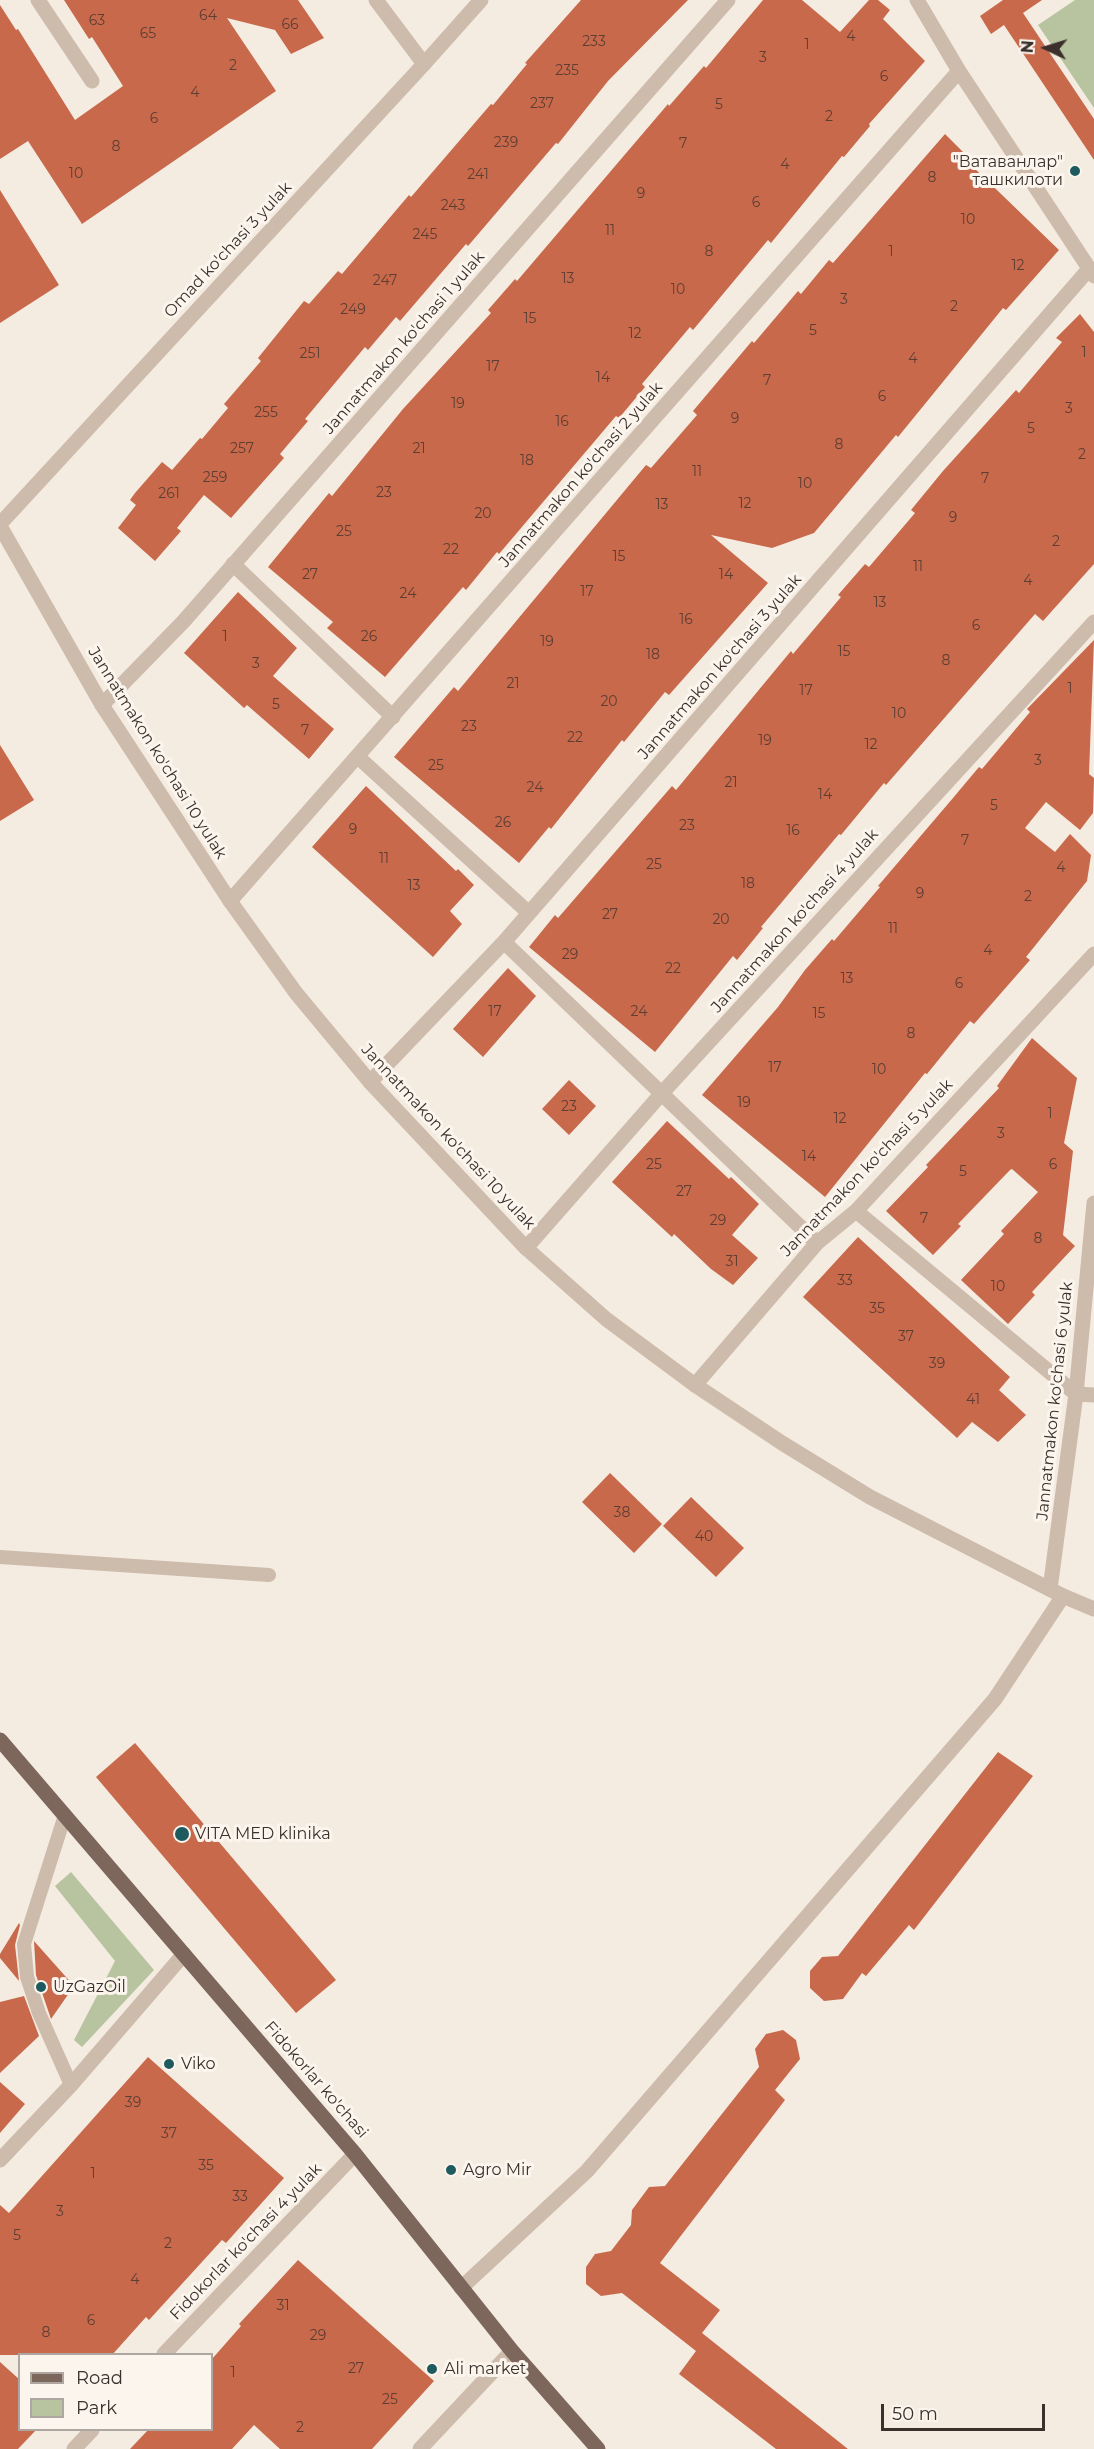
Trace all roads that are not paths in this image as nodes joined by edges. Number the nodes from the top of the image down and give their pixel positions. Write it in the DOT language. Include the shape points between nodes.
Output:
graph roads {
  1 [pos="39,0"];
  2 [pos="376,0"];
  3 [pos="481,0"];
  4 [pos="728,0"];
  5 [pos="916,0"];
  6 [pos="424,64"];
  7 [pos="958,71"];
  8 [pos="92,81"];
  9 [pos="1092,273"];
  10 [pos="0,525"];
  11 [pos="233,564"];
  12 [pos="1094,622"];
  13 [pos="102,705"];
  14 [pos="393,717"];
  15 [pos="357,757"];
  16 [pos="230,901"];
  17 [pos="529,913"];
  18 [pos="504,942"];
  19 [pos="1094,954"];
  20 [pos="370,1082"];
  21 [pos="663,1092"];
  22 [pos="1094,1203"];
  23 [pos="856,1210"];
  24 [pos="817,1243"];
  25 [pos="526,1248"];
  26 [pos="695,1385"];
  27 [pos="1076,1394"];
  28 [pos="1094,1395"];
  29 [pos="0,1557"];
  30 [pos="268,1575"];
  31 [pos="1057,1593"];
  32 [pos="1094,1609"];
  33 [pos="0,1740"];
  34 [pos="65,1815"];
  35 [pos="184,1954"];
  36 [pos="71,2085"];
  37 [pos="355,2154"];
  38 [pos="0,2160"];
  39 [pos="461,2288"];
  40 [pos="512,2351"];
  41 [pos="166,2353"];
  42 [pos="91,2431"];
  43 [pos="74,2449"];
  44 [pos="420,2449"];
  45 [pos="598,2449"];
  1 -- 8 [label="street"];
  2 -- 6 [label="street"];
  3 -- 6 [label="street, Omad ko'chasi 3 yulak"];
  4 -- 11 [label="street, Jannatmakon ko'chasi 1 yulak"];
  5 -- 7 [label="street"];
  6 -- 10 [label="street, Omad ko'chasi 3 yulak"];
  7 -- 9 [label="street"];
  7 -- 14 [label="street, Jannatmakon ko'chasi 2 yulak"];
  9 -- 17 [label="street, Jannatmakon ko'chasi 3 yulak"];
  10 -- 13 [label="street, Jannatmakon ko'chasi 10 yulak"];
  11 -- 13 [label="street, Jannatmakon ko'chasi 1 yulak"];
  11 -- 14 [label="street"];
  12 -- 21 [label="street, Jannatmakon ko'chasi 4 yulak"];
  13 -- 16 [label="street, Jannatmakon ko'chasi 10 yulak"];
  14 -- 15 [label="street, Jannatmakon ko'chasi 2 yulak"];
  15 -- 16 [label="street, Jannatmakon ko'chasi 2 yulak"];
  15 -- 17 [label="street"];
  16 -- 20 [label="street, Jannatmakon ko'chasi 10 yulak" via="296,993"];
  17 -- 18 [label="street, Jannatmakon ko'chasi 3 yulak"];
  18 -- 20 [label="street, Jannatmakon ko'chasi 3 yulak"];
  18 -- 21 [label="street"];
  19 -- 23 [label="street, Jannatmakon ko'chasi 5 yulak"];
  20 -- 25 [label="street, Jannatmakon ko'chasi 10 yulak"];
  21 -- 24 [label="street"];
  21 -- 25 [label="street, Jannatmakon ko'chasi 4 yulak"];
  22 -- 27 [label="street, Jannatmakon ko'chasi 6 yulak"];
  23 -- 24 [label="street, Jannatmakon ko'chasi 5 yulak"];
  23 -- 27 [label="street"];
  24 -- 26 [label="street, Jannatmakon ko'chasi 5 yulak"];
  25 -- 26 [label="street, Jannatmakon ko'chasi 10 yulak" via="606,1319"];
  26 -- 31 [label="street, Jannatmakon ko'chasi 10 yulak" via="870,1497"];
  27 -- 28 [label="street"];
  27 -- 31 [label="street, Jannatmakon ko'chasi 6 yulak"];
  29 -- 30 [label="lane"];
  31 -- 32 [label="street, Jannatmakon ko'chasi 10 yulak"];
  31 -- 39 [label="street" via="995,1699 587,2171"];
  33 -- 34 [label="main road, Fidokorlar ko'chasi"];
  34 -- 35 [label="main road, Fidokorlar ko'chasi"];
  34 -- 36 [label="lane" via="24,1944 30,1986"];
  35 -- 36 [label="street"];
  35 -- 37 [label="main road, Fidokorlar ko'chasi"];
  36 -- 38 [label="street"];
  37 -- 39 [label="main road, Fidokorlar ko'chasi"];
  37 -- 41 [label="street, Fidokorlar ko'chasi 4 yulak"];
  39 -- 40 [label="main road, Fidokorlar ko'chasi"];
  40 -- 44 [label="street"];
  40 -- 45 [label="main road, Fidokorlar ko'chasi"];
  42 -- 43 [label="street"];
}
